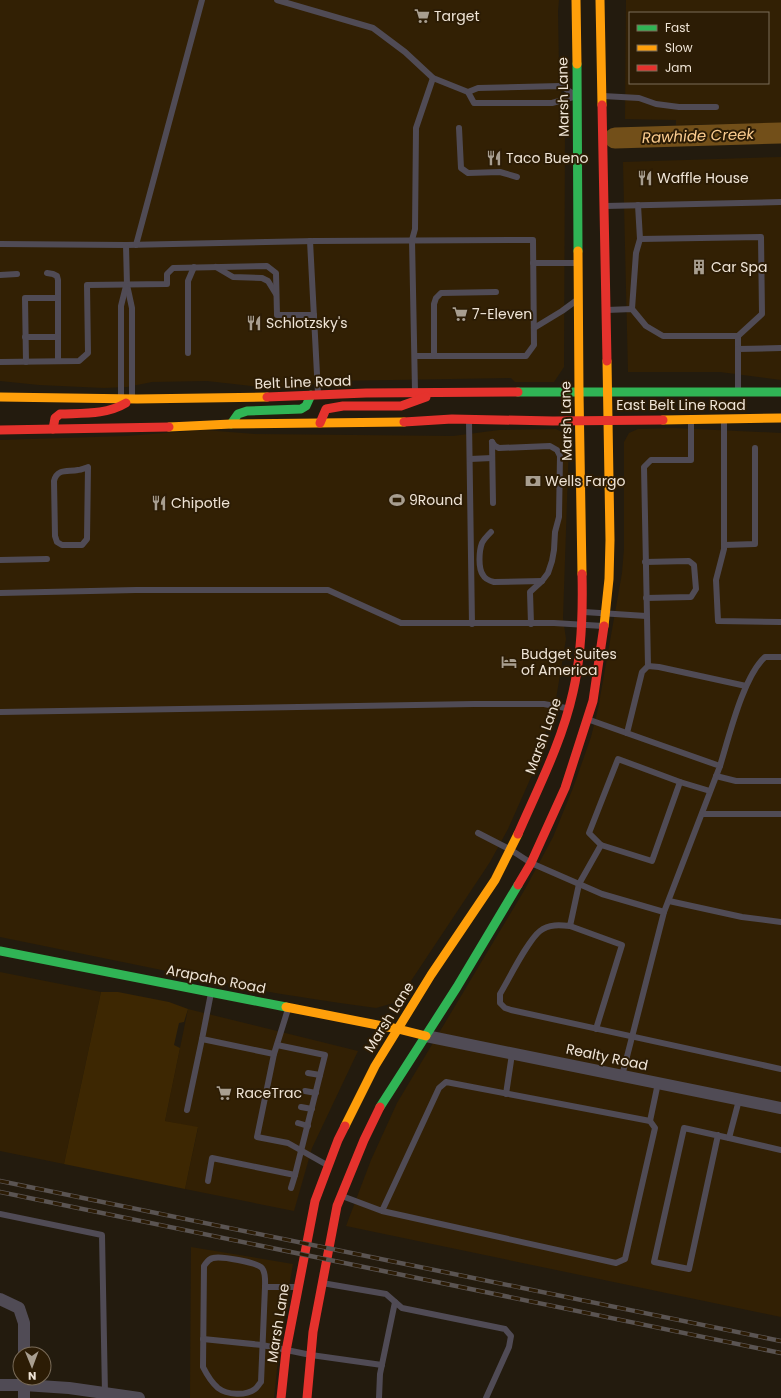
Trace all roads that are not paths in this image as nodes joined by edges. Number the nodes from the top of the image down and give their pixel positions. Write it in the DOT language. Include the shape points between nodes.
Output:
graph roads {
  1 [pos="202,0"];
  2 [pos="277,0"];
  3 [pos="576,0"];
  4 [pos="600,0"];
  5 [pos="433,78"];
  6 [pos="468,92"];
  7 [pos="584,96"];
  8 [pos="603,96"];
  9 [pos="716,106"];
  10 [pos="459,128"];
  11 [pos="517,177"];
  12 [pos="781,202"];
  13 [pos="638,205"];
  14 [pos="605,206"];
  15 [pos="640,239"];
  16 [pos="412,240"];
  17 [pos="310,241"];
  18 [pos="0,244"];
  19 [pos="126,245"];
  20 [pos="136,245"];
  21 [pos="533,263"];
  22 [pos="578,263"];
  23 [pos="215,266"];
  24 [pos="194,267"];
  25 [pos="47,273"];
  26 [pos="17,274"];
  27 [pos="0,275"];
  28 [pos="127,284"];
  29 [pos="496,292"];
  30 [pos="277,295"];
  31 [pos="58,298"];
  32 [pos="579,299"];
  33 [pos="632,309"];
  34 [pos="607,310"];
  35 [pos="314,315"];
  36 [pos="534,328"];
  37 [pos="738,336"];
  38 [pos="25,337"];
  39 [pos="58,337"];
  40 [pos="781,348"];
  41 [pos="738,349"];
  42 [pos="188,353"];
  43 [pos="414,356"];
  44 [pos="434,356"];
  45 [pos="58,361"];
  46 [pos="0,362"];
  47 [pos="26,362"];
  48 [pos="579,392"];
  49 [pos="608,392"];
  50 [pos="738,392"];
  51 [pos="781,392"];
  52 [pos="415,393"];
  53 [pos="436,393"];
  54 [pos="314,395"];
  55 [pos="0,397"];
  56 [pos="121,399"];
  57 [pos="132,399"];
  58 [pos="217,399"];
  59 [pos="179,407"];
  60 [pos="138,417"];
  61 [pos="781,418"];
  62 [pos="469,419"];
  63 [pos="724,419"];
  64 [pos="580,420"];
  65 [pos="608,420"];
  66 [pos="691,420"];
  67 [pos="320,423"];
  68 [pos="232,424"];
  69 [pos="135,428"];
  70 [pos="53,429"];
  71 [pos="0,430"];
  72 [pos="755,448"];
  73 [pos="492,458"];
  74 [pos="470,459"];
  75 [pos="88,468"];
  76 [pos="493,503"];
  77 [pos="491,532"];
  78 [pos="724,545"];
  79 [pos="47,559"];
  80 [pos="0,560"];
  81 [pos="645,562"];
  82 [pos="542,581"];
  83 [pos="0,593"];
  84 [pos="646,598"];
  85 [pos="582,612"];
  86 [pos="605,614"];
  87 [pos="646,616"];
  88 [pos="781,622"];
  89 [pos="472,624"];
  90 [pos="531,624"];
  91 [pos="582,625"];
  92 [pos="604,626"];
  93 [pos="781,657"];
  94 [pos="648,666"];
  95 [pos="746,686"];
  96 [pos="568,708"];
  97 [pos="0,712"];
  98 [pos="587,719"];
  99 [pos="627,733"];
  100 [pos="720,766"];
  101 [pos="716,776"];
  102 [pos="781,781"];
  103 [pos="680,782"];
  104 [pos="710,791"];
  105 [pos="702,814"];
  106 [pos="781,814"];
  107 [pos="478,833"];
  108 [pos="601,845"];
  109 [pos="511,850"];
  110 [pos="531,863"];
  111 [pos="579,884"];
  112 [pos="669,900"];
  113 [pos="664,912"];
  114 [pos="781,922"];
  115 [pos="570,926"];
  116 [pos="0,951"];
  117 [pos="211,993"];
  118 [pos="289,1007"];
  119 [pos="398,1029"];
  120 [pos="596,1029"];
  121 [pos="426,1036"];
  122 [pos="631,1037"];
  123 [pos="202,1039"];
  124 [pos="277,1045"];
  125 [pos="274,1054"];
  126 [pos="512,1054"];
  127 [pos="781,1069"];
  128 [pos="308,1073"];
  129 [pos="320,1075"];
  130 [pos="622,1076"];
  131 [pos="658,1083"];
  132 [pos="305,1091"];
  133 [pos="316,1093"];
  134 [pos="506,1094"];
  135 [pos="739,1100"];
  136 [pos="301,1107"];
  137 [pos="781,1108"];
  138 [pos="312,1109"];
  139 [pos="187,1110"];
  140 [pos="650,1121"];
  141 [pos="298,1123"];
  142 [pos="308,1126"];
  143 [pos="718,1135"];
  144 [pos="729,1138"];
  145 [pos="302,1150"];
  146 [pos="781,1150"];
  147 [pos="328,1166"];
  148 [pos="295,1175"];
  149 [pos="208,1181"];
  150 [pos="291,1188"];
  151 [pos="342,1196"];
  152 [pos="382,1211"];
  153 [pos="0,1214"];
  154 [pos="322,1283"];
  155 [pos="298,1286"];
  156 [pos="265,1287"];
  157 [pos="0,1299"];
  158 [pos="395,1302"];
  159 [pos="203,1339"];
  160 [pos="262,1345"];
  161 [pos="24,1346"];
  162 [pos="286,1351"];
  163 [pos="311,1355"];
  164 [pos="382,1365"];
  165 [pos="12,1383"];
  166 [pos="0,1385"];
  167 [pos="52,1385"];
  168 [pos="24,1386"];
  169 [pos="105,1394"];
  170 [pos="24,1398"];
  171 [pos="138,1398"];
  172 [pos="281,1398"];
  173 [pos="307,1398"];
  174 [pos="379,1398"];
  175 [pos="486,1398"];
  1 -- 20 [label="lane"];
  2 -- 5 [label="lane" via="373,28"];
  3 -- 7 [label="main road, Marsh Lane"];
  4 -- 8 [label="main road"];
  5 -- 6 [label="lane"];
  5 -- 16 [label="lane" via="416,128 415,229"];
  6 -- 7 [label="lane" via="478,88 561,86"];
  6 -- 7 [label="lane" via="474,102 552,103"];
  7 -- 8 [label="main road"];
  7 -- 22 [label="main road, Marsh Lane"];
  8 -- 9 [label="lane" via="639,98 656,104 679,107"];
  8 -- 14 [label="main road"];
  10 -- 11 [label="lane" via="461,168 468,173 500,172"];
  12 -- 13 [label="lane"];
  13 -- 14 [label="lane"];
  13 -- 15 [label="lane"];
  14 -- 34 [label="main road"];
  15 -- 33 [label="lane" via="636,253"];
  15 -- 37 [label="lane" via="761,237 762,314"];
  16 -- 17 [label="lane"];
  16 -- 21 [label="lane" via="532,240"];
  16 -- 43 [label="lane"];
  17 -- 20 [label="lane"];
  17 -- 35 [label="lane"];
  18 -- 19 [label="lane"];
  19 -- 20 [label="lane"];
  19 -- 28 [label="lane"];
  21 -- 22 [label="lane"];
  21 -- 36 [label="lane"];
  22 -- 32 [label="main road, Marsh Lane"];
  23 -- 24 [label="lane"];
  23 -- 30 [label="lane" via="233,278 268,280"];
  23 -- 30 [label="lane" via="267,266 276,273"];
  24 -- 28 [label="lane" via="173,268 167,274 167,284"];
  24 -- 42 [label="lane" via="188,281"];
  25 -- 31 [label="lane" via="57,276"];
  26 -- 27 [label="lane"];
  28 -- 45 [label="lane" via="87,285 88,353 79,361"];
  28 -- 56 [label="lane" via="121,306"];
  28 -- 57 [label="lane" via="132,308"];
  29 -- 44 [label="lane" via="441,293 436,298"];
  30 -- 35 [label="lane" via="277,314"];
  31 -- 38 [label="lane" via="25,298"];
  31 -- 39 [label="lane"];
  32 -- 36 [label="lane"];
  32 -- 48 [label="main road, Marsh Lane"];
  33 -- 34 [label="lane"];
  33 -- 37 [label="lane" via="646,326 663,336"];
  34 -- 49 [label="main road"];
  35 -- 54 [label="lane"];
  36 -- 44 [label="lane" via="534,345 526,356"];
  37 -- 41 [label="lane"];
  38 -- 39 [label="lane"];
  38 -- 47 [label="lane"];
  39 -- 45 [label="lane"];
  40 -- 41 [label="lane"];
  41 -- 50 [label="lane"];
  43 -- 44 [label="lane"];
  43 -- 52 [label="lane"];
  45 -- 47 [label="lane"];
  46 -- 47 [label="lane"];
  48 -- 49 [label="main road, Belt Line Road"];
  48 -- 53 [label="main road, Belt Line Road"];
  48 -- 64 [label="main road, Marsh Lane"];
  49 -- 50 [label="main road, East Belt Line Road"];
  49 -- 65 [label="main road"];
  50 -- 51 [label="main road, East Belt Line Road"];
  52 -- 53 [label="main road, Belt Line Road"];
  52 -- 54 [label="main road, Belt Line Road"];
  53 -- 67 [label="main road" via="401,406 343,406 326,409"];
  54 -- 58 [label="main road, Belt Line Road"];
  54 -- 68 [label="main road" via="301,409 247,411 238,414"];
  55 -- 56 [label="main road, Belt Line Road"];
  56 -- 57 [label="main road, Belt Line Road"];
  57 -- 58 [label="main road, Belt Line Road"];
  57 -- 70 [label="main road" via="112,410 60,414 55,418"];
  58 -- 59 [label="main road" via="202,405"];
  60 -- 69 [label="main road"];
  61 -- 63 [label="main road, East Belt Line Road"];
  62 -- 64 [label="main road"];
  62 -- 67 [label="main road"];
  62 -- 74 [label="lane"];
  63 -- 66 [label="main road, East Belt Line Road"];
  63 -- 78 [label="lane"];
  64 -- 65 [label="main road, East Belt Line Road"];
  64 -- 85 [label="main road, Marsh Lane"];
  65 -- 66 [label="main road, East Belt Line Road"];
  65 -- 86 [label="main road" via="610,540"];
  66 -- 81 [label="lane" via="691,460 651,460 644,467"];
  67 -- 68 [label="main road"];
  68 -- 69 [label="main road"];
  69 -- 70 [label="main road"];
  70 -- 71 [label="main road"];
  72 -- 78 [label="lane" via="755,544"];
  73 -- 74 [label="lane"];
  73 -- 76 [label="lane"];
  73 -- 82 [label="lane" via="492,442 499,448 550,446 557,450 560,456 559,517 552,561"];
  74 -- 89 [label="lane"];
  75 -- 75 [label="lane" via="60,472 55,476 55,536 57,542 62,545 82,545 87,539"];
  77 -- 82 [label="lane" via="483,542 483,576 494,582"];
  78 -- 88 [label="lane" via="716,580 718,622"];
  79 -- 80 [label="lane"];
  81 -- 84 [label="lane"];
  81 -- 84 [label="lane" via="689,561 694,565 696,589 691,597"];
  82 -- 90 [label="lane" via="530,592"];
  83 -- 89 [label="lane" via="328,590 401,623"];
  84 -- 87 [label="lane"];
  85 -- 86 [label="lane"];
  85 -- 91 [label="main road, Marsh Lane"];
  86 -- 87 [label="lane"];
  86 -- 92 [label="main road"];
  87 -- 94 [label="lane"];
  89 -- 90 [label="lane"];
  90 -- 91 [label="lane"];
  91 -- 92 [label="lane"];
  91 -- 96 [label="main road, Marsh Lane" via="580,655"];
  92 -- 98 [label="main road" via="593,701"];
  93 -- 95 [label="lane" via="765,657 759,662"];
  94 -- 95 [label="lane"];
  94 -- 99 [label="lane" via="642,672"];
  95 -- 100 [label="lane"];
  96 -- 97 [label="lane" via="544,704 474,704"];
  96 -- 109 [label="main road, Marsh Lane" via="557,743"];
  98 -- 99 [label="lane"];
  98 -- 110 [label="main road" via="565,788"];
  99 -- 100 [label="lane"];
  100 -- 101 [label="lane"];
  101 -- 102 [label="lane" via="736,781"];
  101 -- 104 [label="lane"];
  103 -- 104 [label="lane"];
  103 -- 108 [label="lane" via="652,861"];
  103 -- 108 [label="lane" via="618,759 589,833"];
  104 -- 105 [label="lane"];
  105 -- 106 [label="lane"];
  105 -- 112 [label="lane"];
  107 -- 109 [label="lane"];
  108 -- 111 [label="lane"];
  109 -- 110 [label="lane"];
  109 -- 119 [label="main road, Marsh Lane" via="495,880"];
  110 -- 111 [label="lane"];
  110 -- 121 [label="main road"];
  111 -- 113 [label="lane" via="602,894"];
  111 -- 115 [label="lane"];
  112 -- 113 [label="lane"];
  112 -- 114 [label="lane"];
  113 -- 122 [label="lane"];
  115 -- 120 [label="lane" via="622,944"];
  115 -- 120 [label="lane" via="556,925 540,931 500,994 500,1003 511,1010"];
  116 -- 117 [label="main road, Arapaho Road"];
  117 -- 118 [label="main road, Arapaho Road"];
  117 -- 123 [label="lane"];
  118 -- 119 [label="main road, Arapaho Road"];
  118 -- 124 [label="lane"];
  119 -- 121 [label="main road, Arapaho Road"];
  119 -- 147 [label="main road, Marsh Lane" via="374,1066"];
  120 -- 122 [label="lane"];
  121 -- 126 [label="street, Realty Road"];
  121 -- 151 [label="main road" via="381,1106 364,1140"];
  122 -- 127 [label="lane"];
  122 -- 130 [label="lane"];
  123 -- 125 [label="lane"];
  123 -- 139 [label="lane"];
  124 -- 125 [label="lane"];
  124 -- 129 [label="lane" via="325,1055"];
  125 -- 145 [label="lane" via="275,1066 257,1137 288,1143"];
  126 -- 130 [label="street, Realty Road"];
  126 -- 134 [label="lane"];
  128 -- 129 [label="lane"];
  129 -- 133 [label="lane"];
  130 -- 131 [label="street, Realty Road"];
  131 -- 135 [label="street, Realty Road"];
  131 -- 140 [label="lane"];
  132 -- 133 [label="lane"];
  133 -- 138 [label="lane"];
  134 -- 140 [label="lane"];
  134 -- 152 [label="lane" via="446,1082 439,1088"];
  135 -- 137 [label="street, Realty Road"];
  135 -- 144 [label="lane"];
  136 -- 138 [label="lane"];
  138 -- 142 [label="lane"];
  140 -- 152 [label="lane" via="655,1128 625,1259 616,1264"];
  141 -- 142 [label="lane"];
  142 -- 145 [label="lane"];
  143 -- 143 [label="lane" via="684,1128 654,1262 689,1269"];
  143 -- 144 [label="lane"];
  144 -- 146 [label="lane"];
  145 -- 147 [label="lane"];
  145 -- 148 [label="lane"];
  147 -- 155 [label="main road, Marsh Lane" via="315,1201"];
  148 -- 149 [label="lane" via="212,1158"];
  148 -- 150 [label="lane"];
  151 -- 152 [label="lane"];
  151 -- 154 [label="main road"];
  153 -- 169 [label="lane" via="102,1235"];
  154 -- 158 [label="lane" via="386,1294"];
  154 -- 163 [label="main road"];
  155 -- 156 [label="lane"];
  155 -- 162 [label="main road, Marsh Lane"];
  156 -- 159 [label="lane" via="265,1276 258,1265 215,1258 207,1260 204,1266"];
  156 -- 160 [label="lane"];
  157 -- 161 [label="street" via="20,1308 24,1323"];
  158 -- 164 [label="lane"];
  158 -- 175 [label="lane" via="402,1308 505,1329 511,1336 509,1347"];
  159 -- 160 [label="lane"];
  159 -- 160 [label="lane" via="203,1367 208,1378 219,1389 239,1394 256,1389 261,1382"];
  160 -- 162 [label="lane"];
  162 -- 163 [label="lane"];
  162 -- 172 [label="main road, Marsh Lane"];
  163 -- 164 [label="lane"];
  163 -- 173 [label="main road"];
  164 -- 174 [label="lane"];
  165 -- 166 [label="street"];
  167 -- 169 [label="street"];
  168 -- 170 [label="street"];
  169 -- 171 [label="street"];
}
